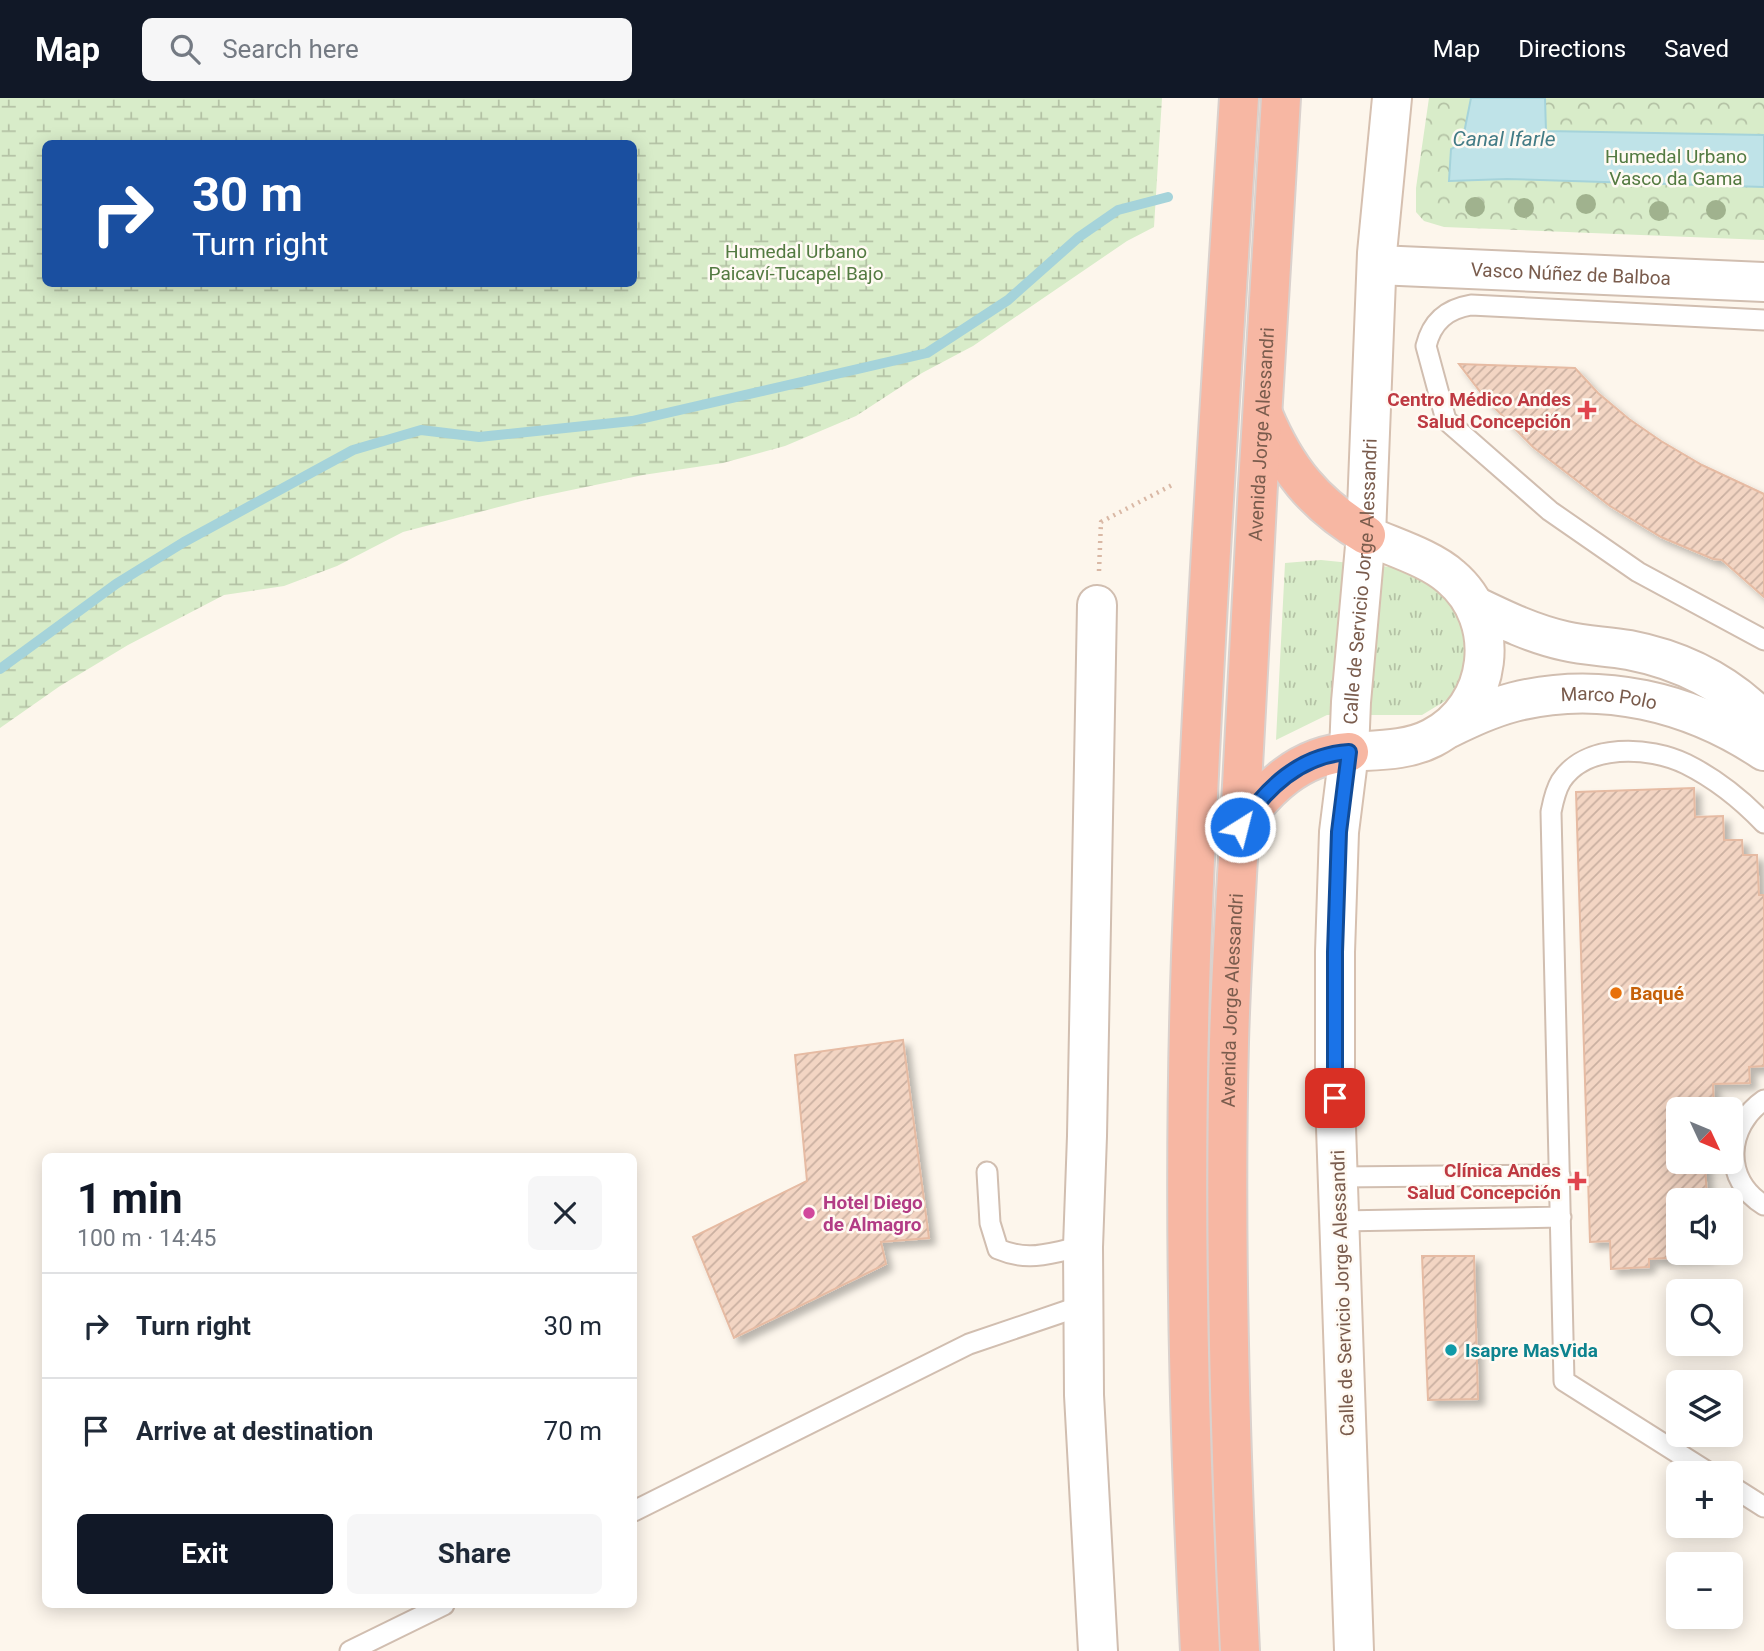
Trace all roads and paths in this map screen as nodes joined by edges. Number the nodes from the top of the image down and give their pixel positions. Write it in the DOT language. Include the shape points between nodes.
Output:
graph roads {
  1 [pos="1239,98"];
  2 [pos="1281,98"];
  3 [pos="1392,98"];
  4 [pos="1377,265"];
  5 [pos="1764,282"];
  6 [pos="1764,320"];
  7 [pos="1262,411"];
  8 [pos="1367,472"];
  9 [pos="1172,485"];
  10 [pos="1366,535"];
  11 [pos="1418,558"];
  12 [pos="1097,605"];
  13 [pos="1475,606"];
  14 [pos="1764,640"];
  15 [pos="1764,721"];
  16 [pos="1449,728"];
  17 [pos="1395,749"];
  18 [pos="1764,751"];
  19 [pos="1349,752"];
  20 [pos="1764,796"];
  21 [pos="1745,804"];
  22 [pos="1764,823"];
  23 [pos="1240,827"];
  24 [pos="1339,832"];
  25 [pos="1764,1100"];
  26 [pos="987,1172"];
  27 [pos="1560,1175"];
  28 [pos="1339,1177"];
  29 [pos="1764,1205"];
  30 [pos="1561,1217"];
  31 [pos="1340,1220"];
  32 [pos="1083,1247"];
  33 [pos="1084,1310"];
  34 [pos="1690,1461"];
  35 [pos="1743,1494"];
  36 [pos="1764,1507"];
  37 [pos="637,1510"];
  38 [pos="438,1608"];
  39 [pos="351,1651"];
  40 [pos="1098,1651"];
  41 [pos="1200,1651"];
  42 [pos="1240,1651"];
  43 [pos="1354,1651"];
  1 -- 41 [label="highway, Avenida Jorge Alessandri" via="1191,958 1188,1332"];
  2 -- 7 [label="highway, Avenida Jorge Alessandri"];
  3 -- 4 [label="street, Calle de Servicio Jorge Alessandri"];
  4 -- 5 [label="street, Vasco Núñez de Balboa"];
  4 -- 8 [label="street, Calle de Servicio Jorge Alessandri"];
  6 -- 14 [label="lane" via="1471,305 1446,313 1429,334 1426,346 1446,420 1540,502 1638,572"];
  7 -- 10 [label="highway" via="1290,468 1327,509"];
  7 -- 23 [label="highway, Avenida Jorge Alessandri"];
  8 -- 10 [label="street, Calle de Servicio Jorge Alessandri"];
  8 -- 11 [label="street, Marco Polo" via="1387,514"];
  9 -- 12 [label="path" via="1101,522"];
  10 -- 11 [label="street"];
  10 -- 19 [label="street, Calle de Servicio Jorge Alessandri"];
  11 -- 13 [label="street, Marco Polo" via="1451,576"];
  12 -- 32 [label="street"];
  13 -- 15 [label="street, Marco Polo" via="1538,634 1628,650 1685,666 1727,689"];
  13 -- 16 [label="street, Marco Polo" via="1482,624 1485,662 1481,681 1474,698"];
  16 -- 17 [label="street, Marco Polo" via="1415,746"];
  16 -- 18 [label="street, Marco Polo" via="1513,702 1578,693 1611,695 1694,714"];
  17 -- 19 [label="street, Marco Polo"];
  17 -- 24 [label="street" via="1365,786"];
  19 -- 23 [label="highway" via="1329,753 1292,771 1263,796"];
  19 -- 24 [label="street, Calle de Servicio Jorge Alessandri"];
  20 -- 21 [label="lane"];
  21 -- 22 [label="lane"];
  21 -- 27 [label="lane" via="1684,763 1644,752 1585,760 1560,782 1551,812"];
  23 -- 42 [label="highway, Avenida Jorge Alessandri" via="1230,1021 1228,1234"];
  24 -- 28 [label="street, Calle de Servicio Jorge Alessandri" via="1335,952"];
  25 -- 29 [label="lane" via="1744,1119 1734,1150 1740,1180"];
  26 -- 32 [label="lane" via="990,1223 998,1249 1017,1257"];
  27 -- 28 [label="lane"];
  27 -- 30 [label="lane"];
  28 -- 31 [label="street, Calle de Servicio Jorge Alessandri"];
  30 -- 31 [label="lane"];
  30 -- 34 [label="lane" via="1564,1381"];
  31 -- 43 [label="street, Calle de Servicio Jorge Alessandri"];
  32 -- 33 [label="street"];
  33 -- 37 [label="lane" via="969,1344"];
  33 -- 40 [label="street"];
  35 -- 36 [label="lane"];
  38 -- 39 [label="lane"];
}
